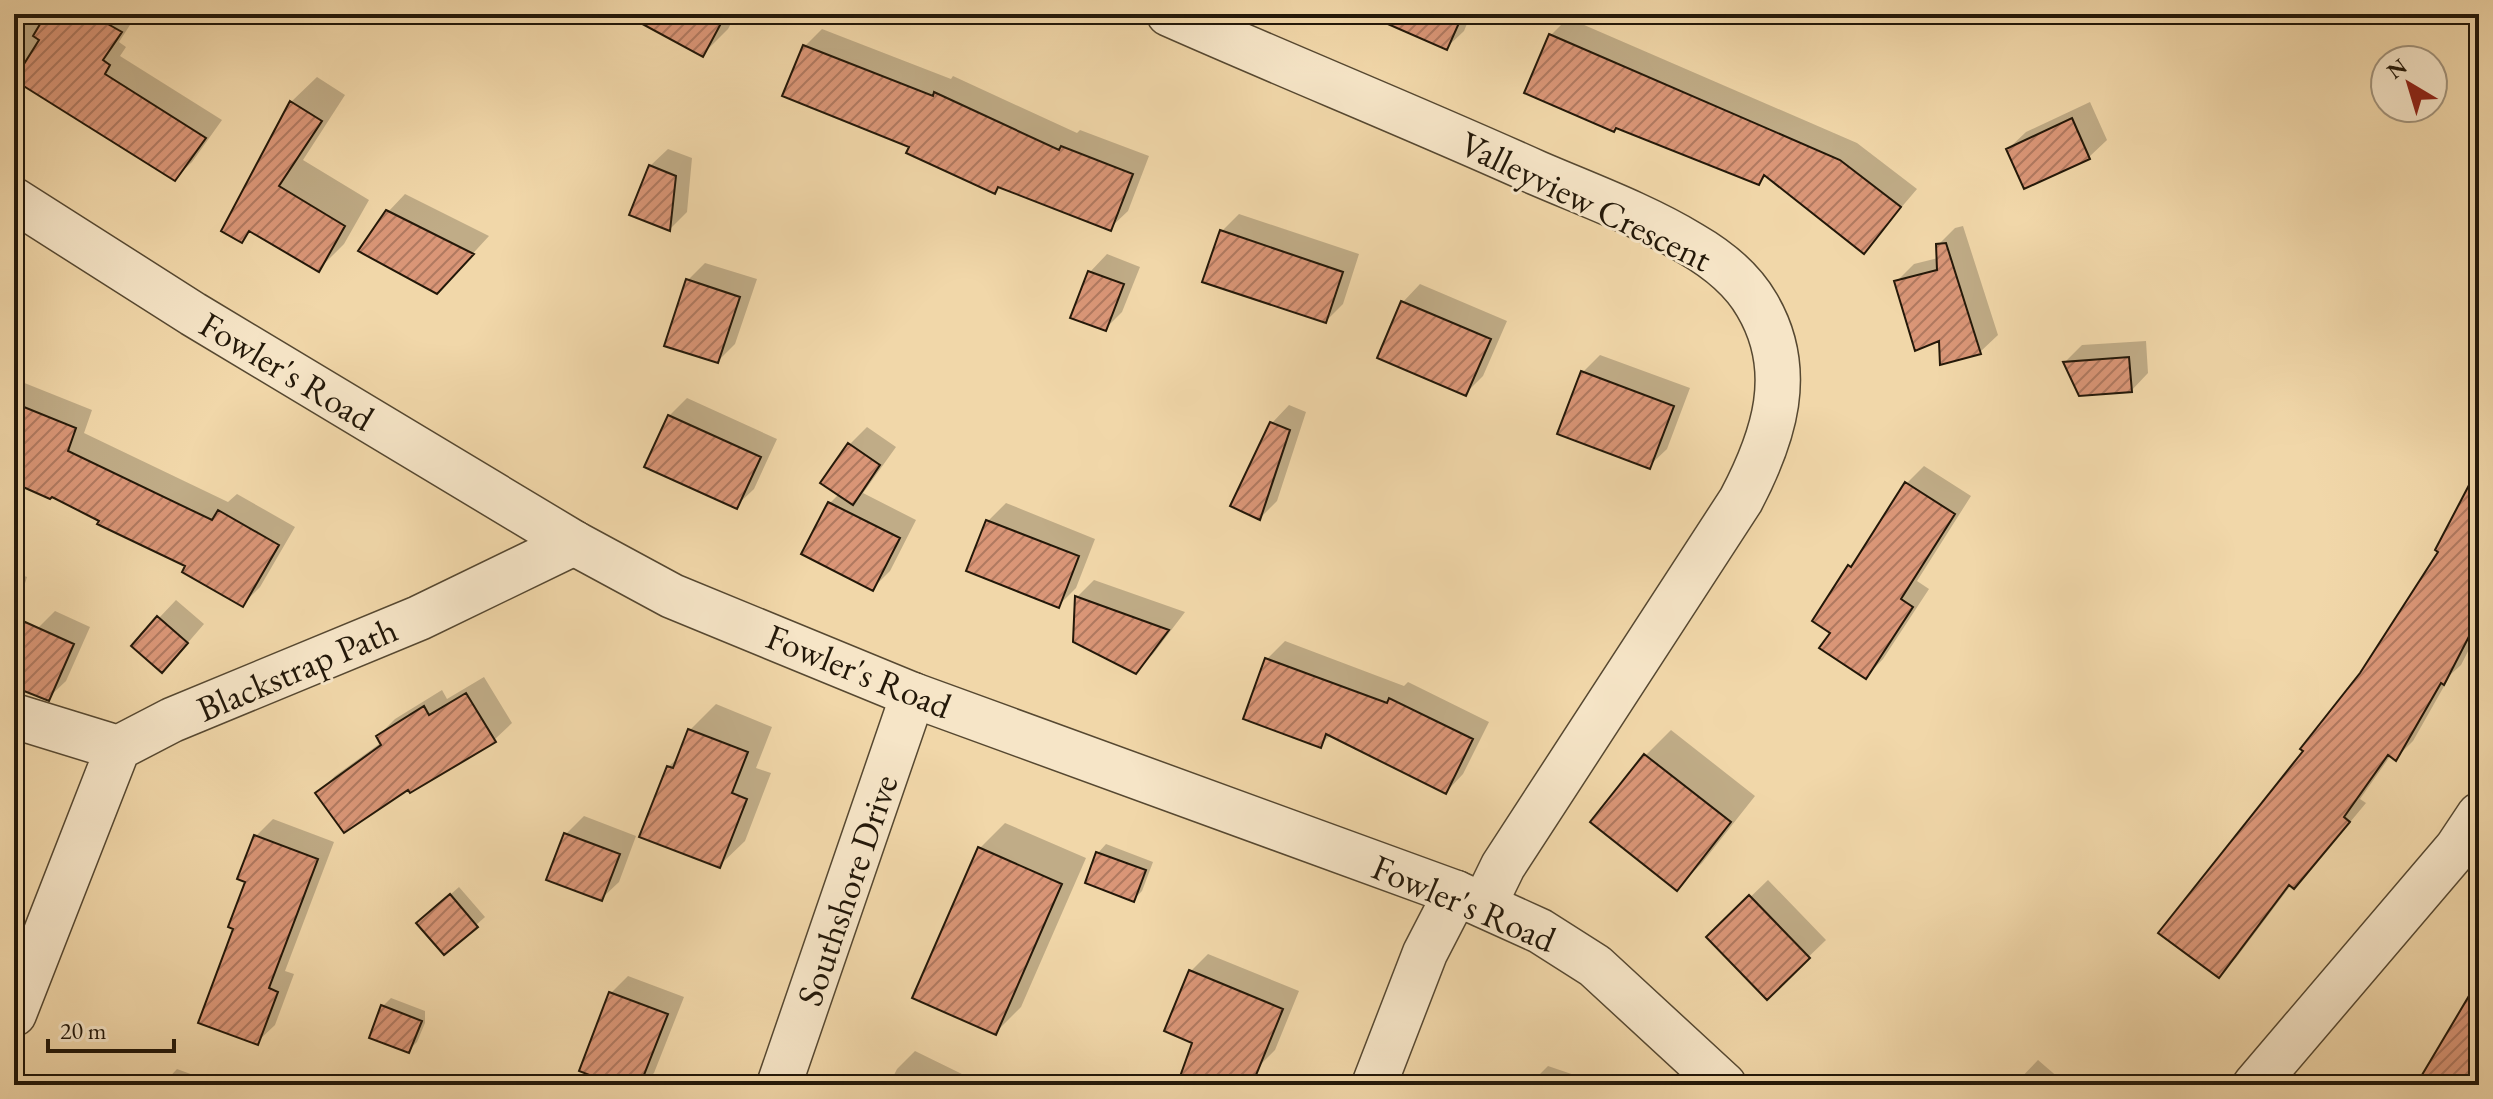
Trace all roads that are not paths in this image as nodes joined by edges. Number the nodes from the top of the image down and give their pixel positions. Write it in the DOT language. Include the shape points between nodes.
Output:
graph roads {
  1 [pos="1169,14"];
  2 [pos="14,200"];
  3 [pos="574,543"];
  4 [pos="913,695"];
  5 [pos="14,716"];
  6 [pos="118,748"];
  7 [pos="2479,815"];
  8 [pos="1470,899"];
  9 [pos="14,1014"];
  10 [pos="779,1085"];
  11 [pos="1374,1085"];
  12 [pos="1724,1085"];
  13 [pos="2255,1085"];
  1 -- 8 [label="street, Valleyview Crescent" via="1690,243 1740,282 1768,324 1780,382 1776,413 1741,500 1503,866"];
  2 -- 3 [label="street, Fowler's Road"];
  3 -- 4 [label="street, Fowler's Road" via="672,596"];
  3 -- 6 [label="street, Blackstrap Path" via="419,618 172,720"];
  4 -- 8 [label="street, Fowler's Road"];
  4 -- 10 [label="street, Southshore Drive"];
  5 -- 6 [label="street"];
  6 -- 9 [label="street"];
  7 -- 13 [label="street" via="2457,848"];
  8 -- 11 [label="street, Valleyview Crescent" via="1425,953"];
  8 -- 12 [label="street, Fowler's Road" via="1540,931 1595,966"];
}
